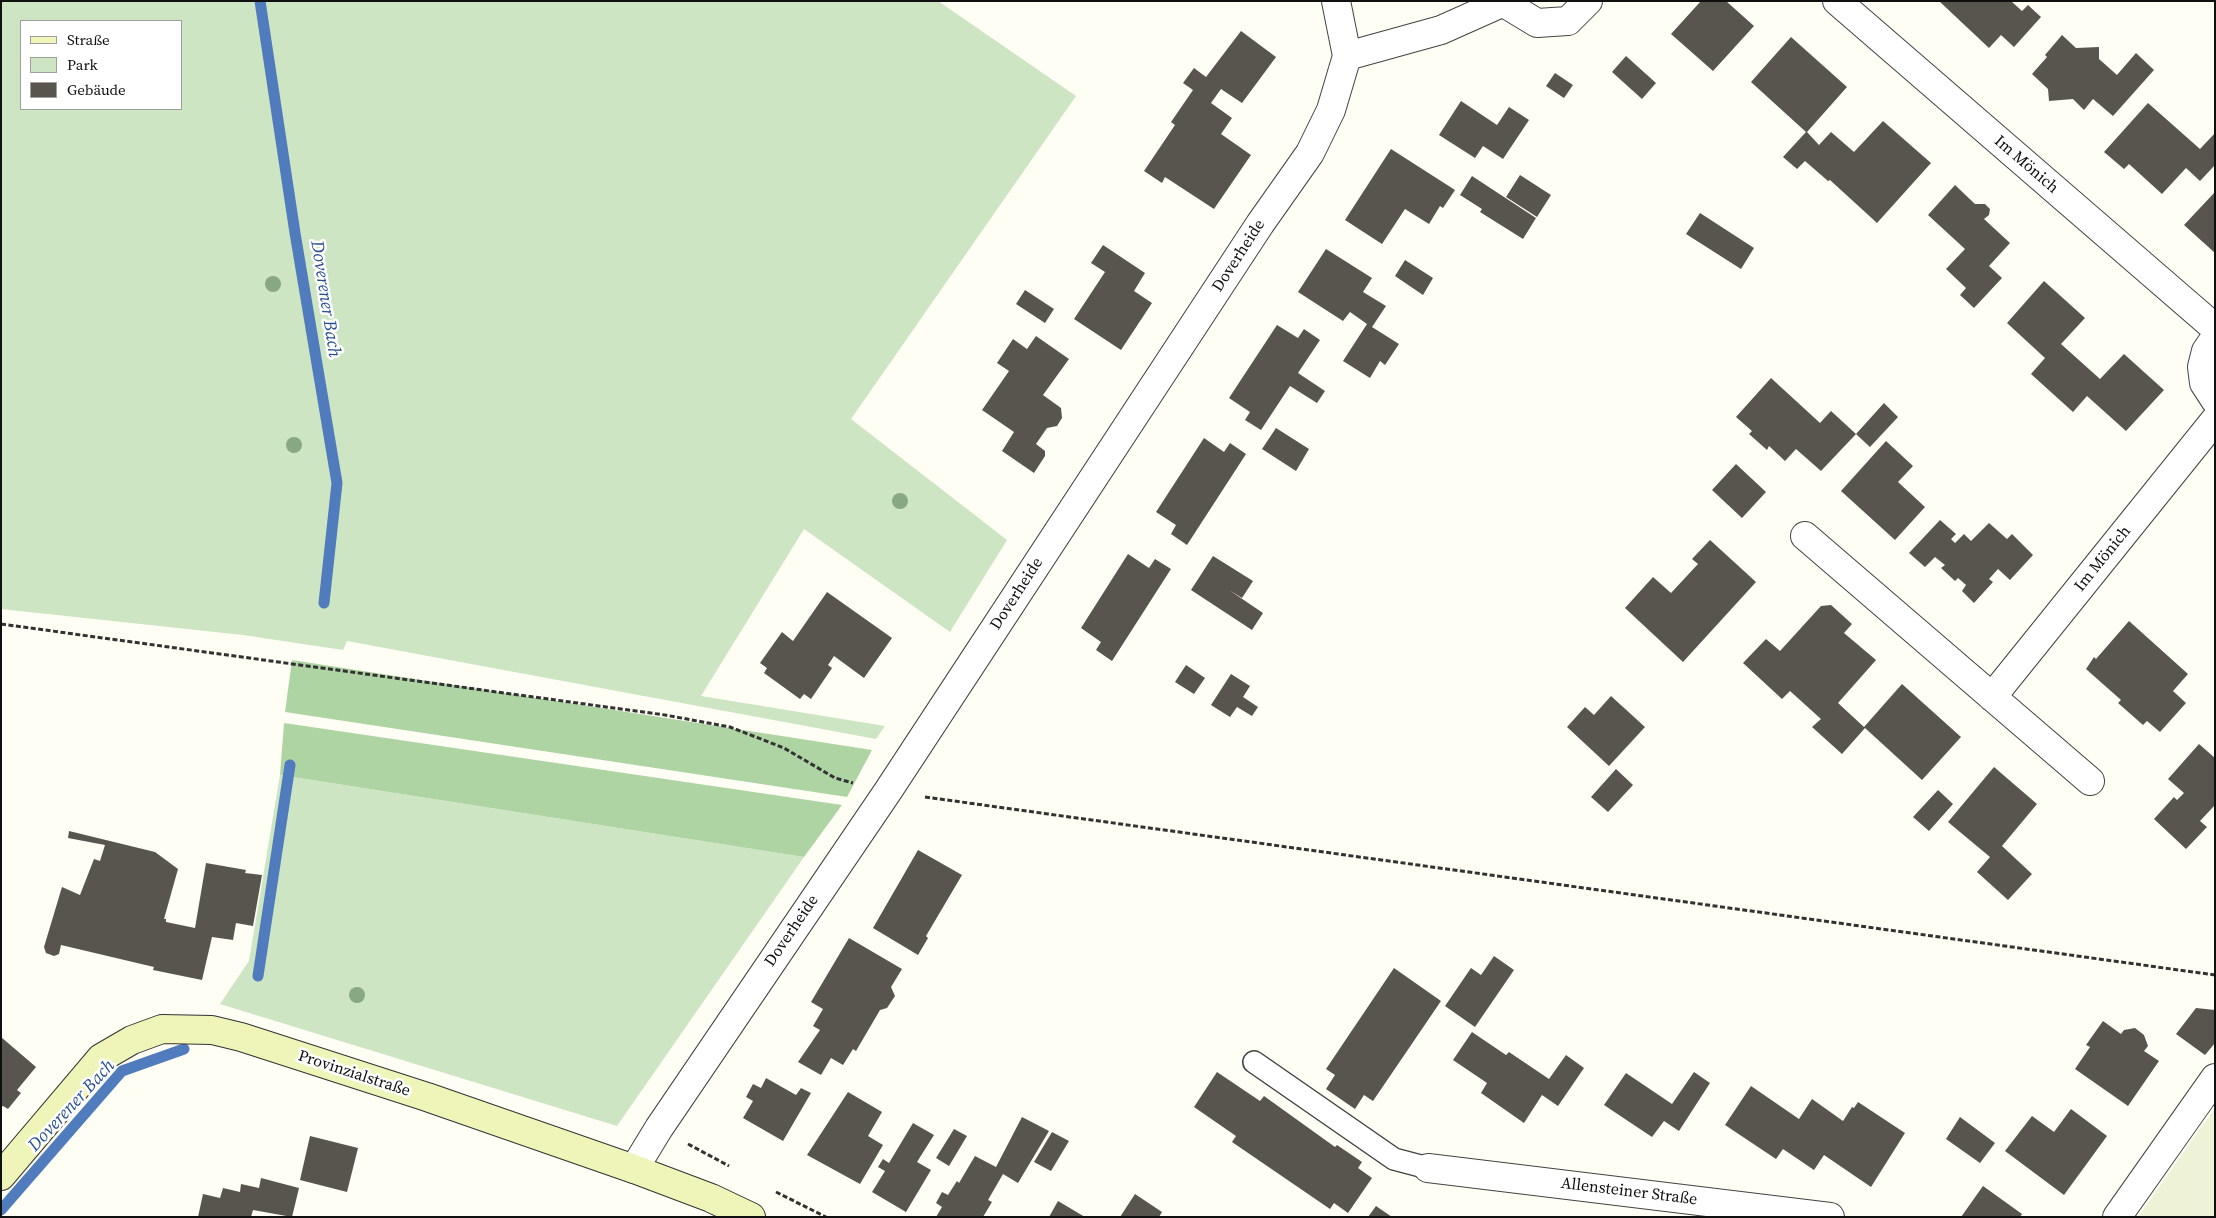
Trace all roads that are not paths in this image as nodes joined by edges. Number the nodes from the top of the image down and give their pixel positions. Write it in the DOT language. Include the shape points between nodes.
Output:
graph roads {
  1 [pos="1336,1"];
  2 [pos="1588,1"];
  3 [pos="1838,1"];
  4 [pos="1505,2"];
  5 [pos="1347,56"];
  6 [pos="2215,328"];
  7 [pos="2215,338"];
  8 [pos="2215,400"];
  9 [pos="2215,420"];
  10 [pos="1805,536"];
  11 [pos="1992,697"];
  12 [pos="2090,781"];
  13 [pos="1254,1062"];
  14 [pos="2215,1078"];
  15 [pos="1428,1168"];
  16 [pos="634,1169"];
  17 [pos="1,1176"];
  18 [pos="751,1217"];
  19 [pos="1830,1217"];
  20 [pos="2117,1217"];
  1 -- 5 [label="street, Doverheide"];
  2 -- 4 [label="street" via="1568,21 1537,23"];
  3 -- 6 [label="street, Im Mönich"];
  4 -- 5 [label="street" via="1440,30"];
  5 -- 16 [label="street, Doverheide" via="1331,110 1310,153"];
  7 -- 8 [label="street" via="2206,351 2202,368 2204,383"];
  9 -- 11 [label="street, Im Mönich"];
  10 -- 11 [label="street"];
  11 -- 12 [label="street"];
  13 -- 15 [label="lane" via="1394,1159"];
  14 -- 20 [label="street"];
  15 -- 19 [label="street, Allensteiner Straße"];
  16 -- 17 [label="main road, Provinzialstraße" via="241,1037 212,1030 162,1029 132,1040 101,1058"];
  16 -- 18 [label="main road, Provinzialstraße"];
}
